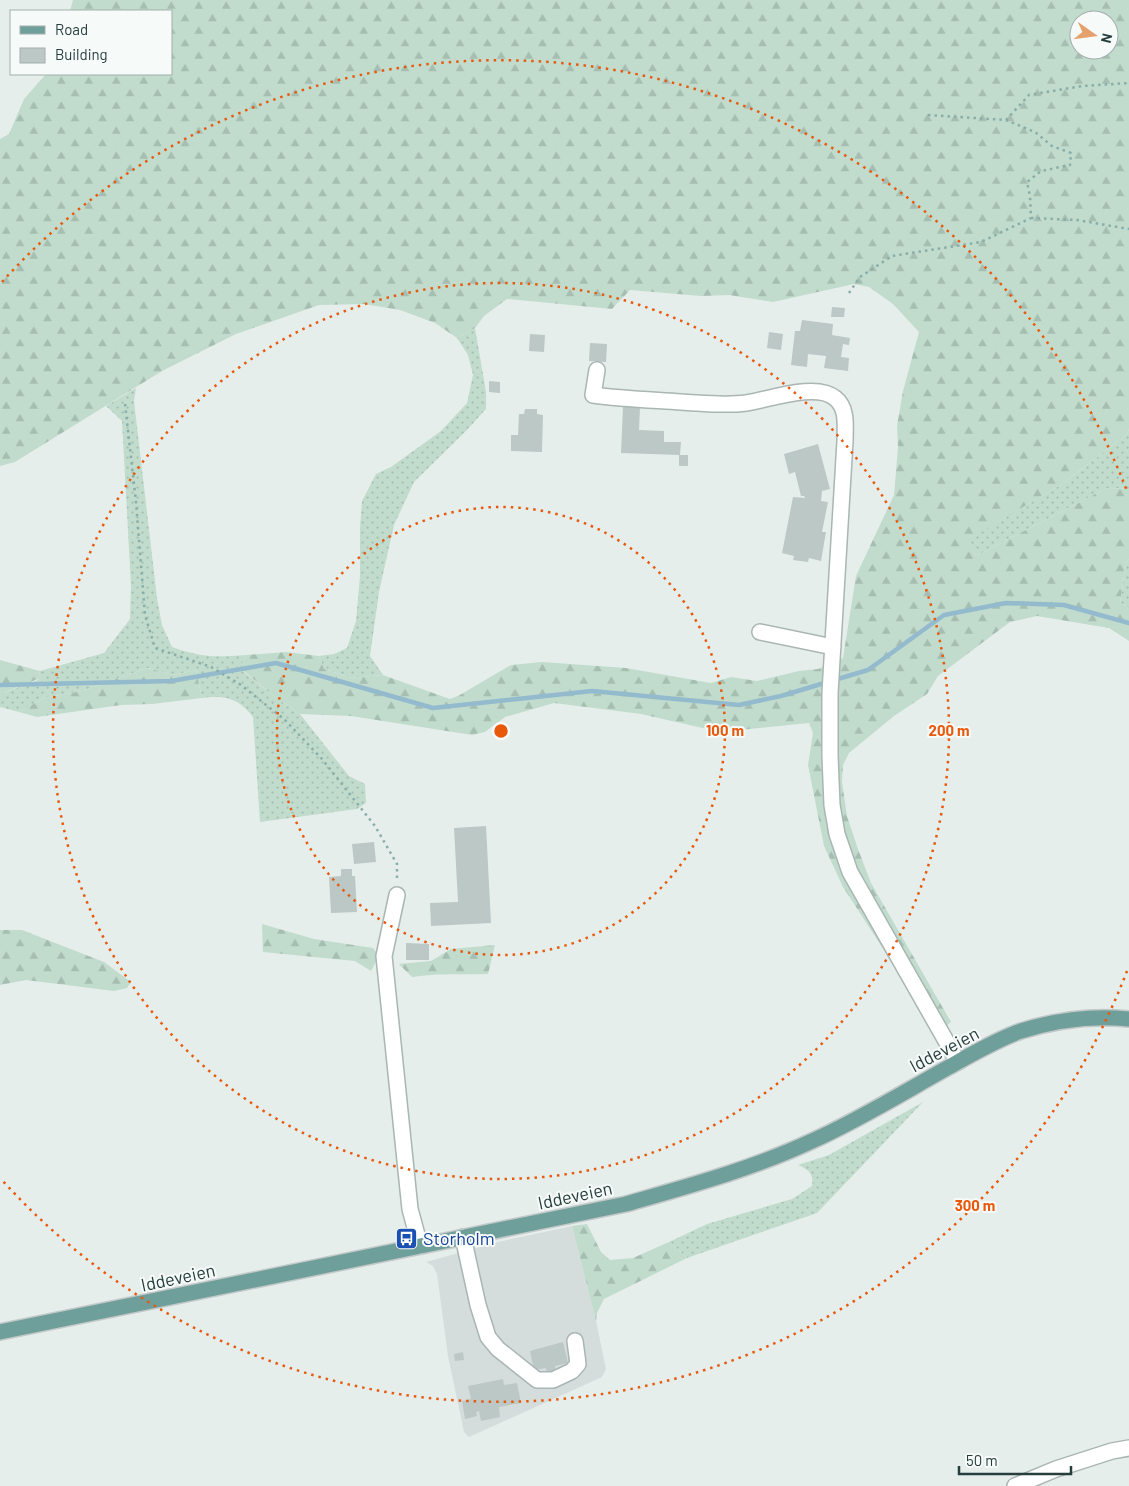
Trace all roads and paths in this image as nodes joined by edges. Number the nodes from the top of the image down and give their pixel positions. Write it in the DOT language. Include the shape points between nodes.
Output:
graph roads {
  1 [pos="1129,84"];
  2 [pos="928,115"];
  3 [pos="1006,120"];
  4 [pos="1031,218"];
  5 [pos="1129,229"];
  6 [pos="849,293"];
  7 [pos="596,370"];
  8 [pos="125,404"];
  9 [pos="760,632"];
  10 [pos="833,647"];
  11 [pos="397,895"];
  12 [pos="1129,1019"];
  13 [pos="958,1062"];
  14 [pos="464,1238"];
  15 [pos="420,1246"];
  16 [pos="0,1332"];
  17 [pos="575,1341"];
  18 [pos="1129,1448"];
  19 [pos="1015,1486"];
  1 -- 3 [label="path" via="1082,86 1029,95"];
  2 -- 3 [label="path"];
  3 -- 4 [label="path" via="1071,153 1070,165 1041,171 1027,182"];
  4 -- 5 [label="path" via="1077,220"];
  4 -- 6 [label="path" via="981,242 892,256 860,276"];
  7 -- 10 [label="street" via="593,395 619,398 744,404 789,394 816,392 835,397 845,418 846,441"];
  8 -- 11 [label="path" via="145,615 155,648 211,667 241,685 286,720 375,826 397,864"];
  9 -- 10 [label="street"];
  10 -- 13 [label="street" via="830,756 837,834 850,872"];
  11 -- 15 [label="street" via="384,956 410,1209"];
  12 -- 13 [label="main road, Iddeveien" via="1068,1019 1044,1025 1019,1032"];
  13 -- 14 [label="main road, Iddeveien" via="813,1141 758,1164 626,1204"];
  14 -- 15 [label="main road, Iddeveien"];
  14 -- 17 [label="street" via="478,1305 488,1337 498,1349 537,1380 553,1380 572,1371 578,1364"];
  15 -- 16 [label="main road, Iddeveien"];
  18 -- 19 [label="street" via="1056,1468"];
}
